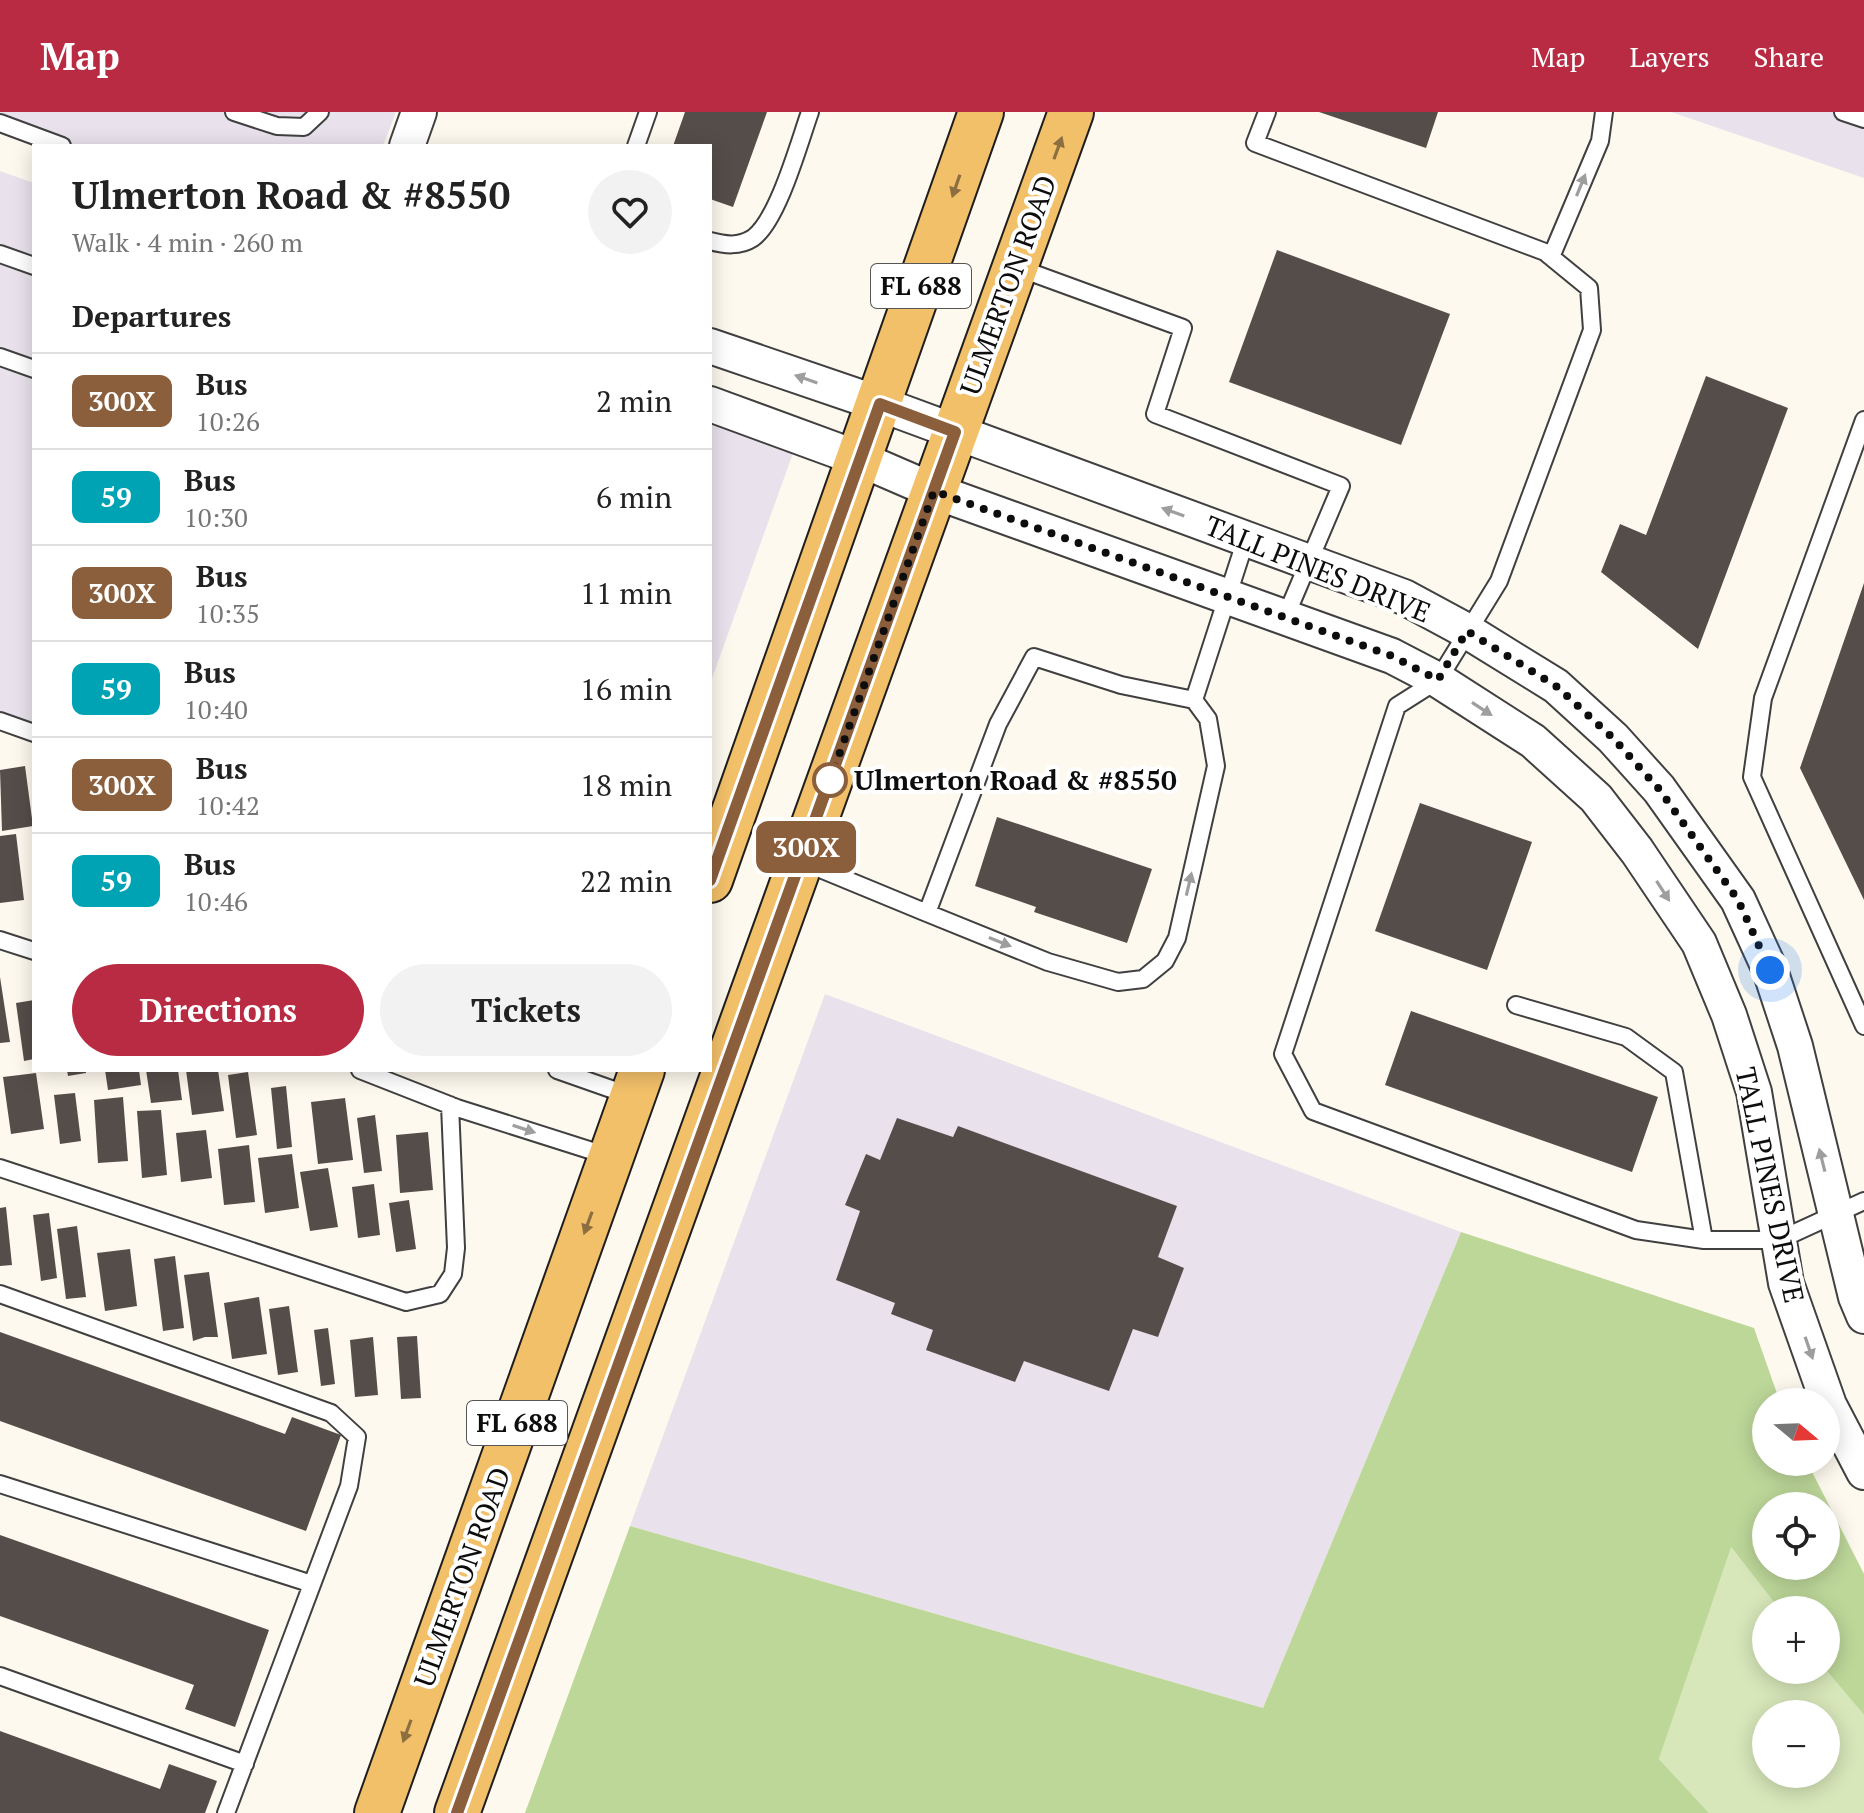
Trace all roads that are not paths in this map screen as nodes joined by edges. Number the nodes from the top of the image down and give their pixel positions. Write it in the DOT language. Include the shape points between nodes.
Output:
graph roads {
  1 [pos="234,112"];
  2 [pos="320,112"];
  3 [pos="419,112"];
  4 [pos="648,112"];
  5 [pos="810,112"];
  6 [pos="981,112"];
  7 [pos="1071,112"];
  8 [pos="1267,112"];
  9 [pos="1604,112"];
  10 [pos="1843,112"];
  11 [pos="1864,119"];
  12 [pos="0,123"];
  13 [pos="57,144"];
  14 [pos="408,144"];
  15 [pos="637,144"];
  16 [pos="712,242"];
  17 [pos="0,254"];
  18 [pos="1551,257"];
  19 [pos="32,265"];
  20 [pos="1014,267"];
  21 [pos="712,347"];
  22 [pos="0,357"];
  23 [pos="32,368"];
  24 [pos="880,404"];
  25 [pos="712,405"];
  26 [pos="1864,420"];
  27 [pos="955,432"];
  28 [pos="860,459"];
  29 [pos="934,491"];
  30 [pos="1246,539"];
  31 [pos="1308,562"];
  32 [pos="1229,597"];
  33 [pos="1285,618"];
  34 [pos="1467,631"];
  35 [pos="1438,680"];
  36 [pos="1194,700"];
  37 [pos="0,721"];
  38 [pos="32,732"];
  39 [pos="801,861"];
  40 [pos="712,874"];
  41 [pos="927,913"];
  42 [pos="0,940"];
  43 [pos="32,950"];
  44 [pos="1516,1005"];
  45 [pos="1864,1026"];
  46 [pos="365,1072"];
  47 [pos="569,1072"];
  48 [pos="638,1083"];
  49 [pos="450,1105"];
  50 [pos="611,1157"];
  51 [pos="0,1168"];
  52 [pos="1850,1208"];
  53 [pos="1704,1240"];
  54 [pos="1779,1240"];
  55 [pos="0,1294"];
  56 [pos="1864,1316"];
  57 [pos="1864,1472"];
  58 [pos="0,1484"];
  59 [pos="312,1584"];
  60 [pos="0,1676"];
  61 [pos="245,1764"];
  62 [pos="226,1813"];
  63 [pos="377,1813"];
  64 [pos="457,1813"];
  1 -- 2 [label="lane" via="277,126 304,127"];
  3 -- 14 [label="street"];
  4 -- 15 [label="lane"];
  5 -- 16 [label="lane" via="773,214 753,238 730,246"];
  6 -- 24 [label="main road, FL 688, one-way"];
  20 -- 7 [label="main road, ULMERTON ROAD / FL 688, one-way"];
  8 -- 18 [label="lane" via="1255,143"];
  18 -- 9 [label="lane, one-way" via="1600,141"];
  10 -- 11 [label="lane"];
  12 -- 13 [label="lane"];
  17 -- 19 [label="lane"];
  18 -- 34 [label="lane" via="1589,288 1592,330 1499,581"];
  20 -- 27 [label="main road, ULMERTON ROAD / FL 688"];
  20 -- 31 [label="lane" via="1183,328 1155,414 1341,486"];
  24 -- 21 [label="street, TALL PINES DRIVE, one-way"];
  22 -- 23 [label="lane"];
  24 -- 27 [label="street, TALL PINES DRIVE"];
  24 -- 28 [label="main road, FL 688"];
  25 -- 28 [label="street, TALL PINES DRIVE"];
  26 -- 45 [label="lane" via="1763,698 1752,777"];
  27 -- 29 [label="main road, ULMERTON ROAD / FL 688"];
  30 -- 27 [label="street, TALL PINES DRIVE, one-way"];
  28 -- 29 [label="street, TALL PINES DRIVE"];
  28 -- 40 [label="main road, FL 688"];
  29 -- 32 [label="street, TALL PINES DRIVE"];
  29 -- 39 [label="main road, ULMERTON ROAD / FL 688"];
  30 -- 31 [label="street, TALL PINES DRIVE"];
  30 -- 32 [label="lane"];
  31 -- 33 [label="lane"];
  31 -- 34 [label="street, TALL PINES DRIVE" via="1404,597"];
  32 -- 33 [label="street, TALL PINES DRIVE"];
  32 -- 36 [label="lane"];
  33 -- 35 [label="street, TALL PINES DRIVE" via="1392,656"];
  34 -- 35 [label="lane"];
  52 -- 34 [label="street, TALL PINES DRIVE, one-way" via="1770,970 1738,900 1659,789 1613,738 1556,686"];
  35 -- 53 [label="lane" via="1397,706 1283,1054 1313,1111 1636,1230"];
  35 -- 54 [label="street, TALL PINES DRIVE, one-way" via="1533,741 1596,798 1699,943 1754,1092"];
  36 -- 41 [label="lane" via="1121,685 1034,657 998,724"];
  41 -- 36 [label="lane, one-way" via="1048,962 1118,982 1143,979 1165,961 1177,938 1216,766 1208,719"];
  37 -- 38 [label="lane"];
  39 -- 41 [label="lane"];
  39 -- 64 [label="main road, ULMERTON ROAD / FL 688"];
  42 -- 43 [label="lane"];
  44 -- 53 [label="lane" via="1626,1037 1674,1072"];
  46 -- 49 [label="lane"];
  47 -- 48 [label="lane"];
  48 -- 50 [label="main road, ULMERTON ROAD / FL 688"];
  49 -- 50 [label="lane, one-way"];
  49 -- 51 [label="lane" via="453,1274 440,1294 406,1302"];
  50 -- 63 [label="main road, ULMERTON ROAD / FL 688, one-way"];
  52 -- 54 [label="lane"];
  52 -- 56 [label="street, TALL PINES DRIVE" via="1856,1297"];
  53 -- 54 [label="lane"];
  54 -- 57 [label="street, TALL PINES DRIVE, one-way" via="1786,1283 1829,1405"];
  55 -- 59 [label="lane" via="331,1413 357,1437 349,1486"];
  58 -- 59 [label="lane"];
  59 -- 61 [label="lane"];
  60 -- 61 [label="lane"];
  61 -- 62 [label="lane"];
}
